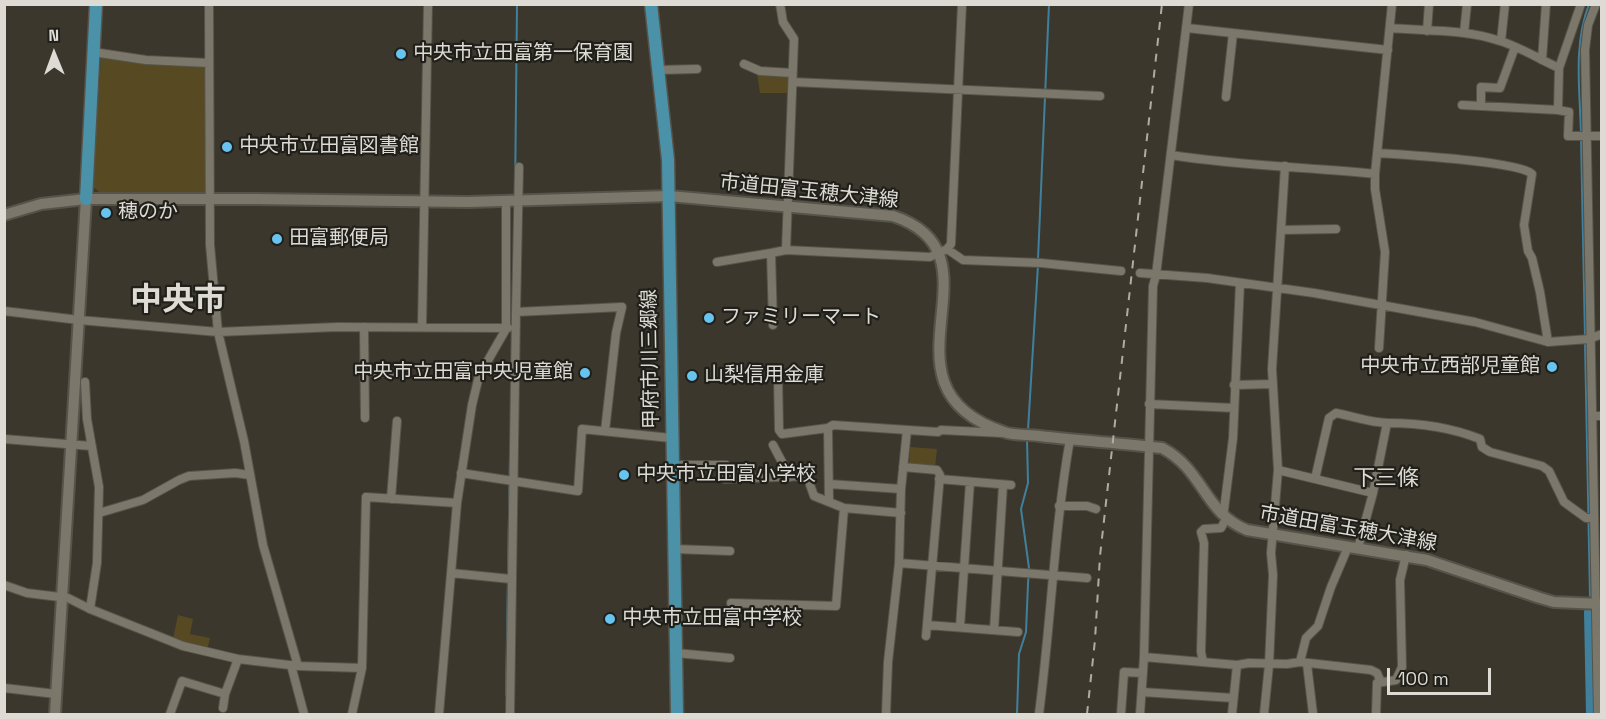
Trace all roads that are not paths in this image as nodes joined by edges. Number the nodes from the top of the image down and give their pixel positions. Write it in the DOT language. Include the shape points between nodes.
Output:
graph roads {
  1 [pos="96,4"];
  2 [pos="209,4"];
  3 [pos="428,4"];
  4 [pos="651,4"];
  5 [pos="780,4"];
  6 [pos="962,4"];
  7 [pos="1189,4"];
  8 [pos="1392,4"];
  9 [pos="1429,4"];
  10 [pos="1467,4"];
  11 [pos="1505,4"];
  12 [pos="1546,4"];
  13 [pos="1581,4"];
  14 [pos="1596,4"];
  15 [pos="1187,28"];
  16 [pos="1390,28"];
  17 [pos="1426,31"];
  18 [pos="1233,33"];
  19 [pos="1464,33"];
  20 [pos="1501,41"];
  21 [pos="1515,47"];
  22 [pos="1388,50"];
  23 [pos="93,52"];
  24 [pos="1542,60"];
  25 [pos="209,63"];
  26 [pos="744,64"];
  27 [pos="1559,68"];
  28 [pos="697,69"];
  29 [pos="658,70"];
  30 [pos="792,73"];
  31 [pos="793,82"];
  32 [pos="958,90"];
  33 [pos="1100,96"];
  34 [pos="1226,97"];
  35 [pos="1462,105"];
  36 [pos="1480,106"];
  37 [pos="1558,110"];
  38 [pos="1586,136"];
  39 [pos="1602,136"];
  40 [pos="1377,153"];
  41 [pos="1172,155"];
  42 [pos="1285,166"];
  43 [pos="519,167"];
  44 [pos="1375,174"];
  45 [pos="669,196"];
  46 [pos="86,199"];
  47 [pos="209,199"];
  48 [pos="423,201"];
  49 [pos="513,201"];
  50 [pos="788,208"];
  51 [pos="4,215"];
  52 [pos="1336,229"];
  53 [pos="1281,230"];
  54 [pos="786,250"];
  55 [pos="943,252"];
  56 [pos="771,253"];
  57 [pos="717,262"];
  58 [pos="1121,271"];
  59 [pos="1140,273"];
  60 [pos="1156,275"];
  61 [pos="1240,283"];
  62 [pos="1277,287"];
  63 [pos="1382,305"];
  64 [pos="4,311"];
  65 [pos="516,312"];
  66 [pos="79,320"];
  67 [pos="773,325"];
  68 [pos="364,327"];
  69 [pos="422,327"];
  70 [pos="512,328"];
  71 [pos="218,332"];
  72 [pos="1602,334"];
  73 [pos="1586,339"];
  74 [pos="1548,342"];
  75 [pos="1379,348"];
  76 [pos="365,372"];
  77 [pos="390,373"];
  78 [pos="778,377"];
  79 [pos="85,382"];
  80 [pos="1273,384"];
  81 [pos="1234,385"];
  82 [pos="1149,404"];
  83 [pos="1234,408"];
  84 [pos="1592,416"];
  85 [pos="1602,416"];
  86 [pos="365,418"];
  87 [pos="397,421"];
  88 [pos="1387,423"];
  89 [pos="828,428"];
  90 [pos="907,430"];
  91 [pos="605,431"];
  92 [pos="1006,433"];
  93 [pos="671,438"];
  94 [pos="4,439"];
  95 [pos="1070,439"];
  96 [pos="70,444"];
  97 [pos="773,445"];
  98 [pos="91,446"];
  99 [pos="1148,447"];
  100 [pos="672,465"];
  101 [pos="726,465"];
  102 [pos="903,467"];
  103 [pos="1278,470"];
  104 [pos="461,473"];
  105 [pos="249,475"];
  106 [pos="790,477"];
  107 [pos="725,479"];
  108 [pos="939,479"];
  109 [pos="1315,479"];
  110 [pos="510,480"];
  111 [pos="970,482"];
  112 [pos="829,484"];
  113 [pos="901,489"];
  114 [pos="1373,493"];
  115 [pos="392,499"];
  116 [pos="829,502"];
  117 [pos="458,503"];
  118 [pos="1059,506"];
  119 [pos="844,508"];
  120 [pos="1096,509"];
  121 [pos="99,513"];
  122 [pos="901,513"];
  123 [pos="1224,517"];
  124 [pos="1591,518"];
  125 [pos="1272,535"];
  126 [pos="1353,547"];
  127 [pos="674,549"];
  128 [pos="730,551"];
  129 [pos="1406,555"];
  130 [pos="899,563"];
  131 [pos="932,566"];
  132 [pos="964,568"];
  133 [pos="999,570"];
  134 [pos="451,573"];
  135 [pos="1052,575"];
  136 [pos="1088,578"];
  137 [pos="509,579"];
  138 [pos="4,585"];
  139 [pos="62,597"];
  140 [pos="731,603"];
  141 [pos="1599,604"];
  142 [pos="90,609"];
  143 [pos="927,625"];
  144 [pos="960,627"];
  145 [pos="994,630"];
  146 [pos="1018,632"];
  147 [pos="926,636"];
  148 [pos="676,653"];
  149 [pos="1144,657"];
  150 [pos="730,658"];
  151 [pos="238,659"];
  152 [pos="1203,661"];
  153 [pos="1303,663"];
  154 [pos="1237,665"];
  155 [pos="1269,665"];
  156 [pos="294,666"];
  157 [pos="362,668"];
  158 [pos="1143,673"];
  159 [pos="1381,682"];
  160 [pos="4,688"];
  161 [pos="1142,692"];
  162 [pos="56,694"];
  163 [pos="225,694"];
  164 [pos="1233,698"];
  165 [pos="223,708"];
  166 [pos="55,714"];
  167 [pos="170,714"];
  168 [pos="304,714"];
  169 [pos="352,714"];
  170 [pos="439,714"];
  171 [pos="510,714"];
  172 [pos="677,714"];
  173 [pos="886,714"];
  174 [pos="1039,714"];
  175 [pos="1121,714"];
  176 [pos="1140,714"];
  177 [pos="1232,714"];
  178 [pos="1264,714"];
  179 [pos="1313,714"];
  180 [pos="1376,714"];
  181 [pos="1598,714"];
  1 -- 23 [label="main road"];
  2 -- 25 [label="street"];
  3 -- 48 [label="street"];
  4 -- 29 [label="main road, 甲府市川三郷線"];
  5 -- 30 [label="street" via="783,22 794,39"];
  6 -- 32 [label="street"];
  7 -- 15 [label="street"];
  8 -- 16 [label="street"];
  9 -- 17 [label="street"];
  10 -- 19 [label="street"];
  11 -- 20 [label="street"];
  12 -- 24 [label="street"];
  13 -- 27 [label="street"];
  14 -- 38 [label="street" via="1585,41"];
  15 -- 18 [label="street"];
  15 -- 41 [label="street"];
  16 -- 17 [label="street"];
  16 -- 22 [label="street"];
  17 -- 19 [label="street"];
  18 -- 22 [label="street"];
  18 -- 34 [label="street"];
  19 -- 20 [label="street"];
  20 -- 21 [label="street"];
  21 -- 24 [label="street"];
  21 -- 36 [label="street" via="1500,88 1481,87"];
  22 -- 40 [label="street"];
  23 -- 25 [label="street"];
  23 -- 46 [label="main road"];
  24 -- 27 [label="street"];
  25 -- 47 [label="street"];
  26 -- 30 [label="street" via="760,71"];
  27 -- 37 [label="street"];
  28 -- 29 [label="street"];
  29 -- 45 [label="main road, 甲府市川三郷線"];
  30 -- 31 [label="street"];
  31 -- 32 [label="street"];
  31 -- 50 [label="street"];
  32 -- 33 [label="street"];
  32 -- 55 [label="street" via="951,244"];
  35 -- 36 [label="street"];
  36 -- 37 [label="street"];
  37 -- 38 [label="street" via="1569,111 1568,136"];
  38 -- 39 [label="street"];
  38 -- 73 [label="street"];
  40 -- 44 [label="street"];
  40 -- 74 [label="street" via="1478,162 1532,174 1524,225"];
  41 -- 42 [label="street"];
  41 -- 60 [label="street"];
  42 -- 44 [label="street"];
  42 -- 53 [label="street"];
  43 -- 49 [label="street"];
  44 -- 63 [label="street" via="1385,252"];
  45 -- 49 [label="street, 市道田富玉穂大津線"];
  45 -- 50 [label="street, 市道田富玉穂大津線"];
  45 -- 93 [label="main road, 甲府市川三郷線"];
  46 -- 47 [label="street, 市道田富玉穂大津線"];
  46 -- 51 [label="street, 市道田富玉穂大津線" via="41,204"];
  46 -- 66 [label="street"];
  47 -- 48 [label="street, 市道田富玉穂大津線"];
  47 -- 71 [label="street"];
  48 -- 49 [label="street, 市道田富玉穂大津線"];
  48 -- 69 [label="street"];
  49 -- 65 [label="street"];
  49 -- 70 [label="street"];
  50 -- 54 [label="street"];
  50 -- 55 [label="street, 市道田富玉穂大津線" via="893,216 920,228"];
  52 -- 53 [label="street"];
  53 -- 62 [label="street"];
  54 -- 55 [label="street" via="930,257"];
  54 -- 56 [label="street"];
  55 -- 58 [label="street" via="963,260"];
  55 -- 92 [label="street, 市道田富玉穂大津線" via="939,352 942,377 950,397 964,411"];
  56 -- 57 [label="street"];
  56 -- 67 [label="street"];
  59 -- 60 [label="street"];
  60 -- 61 [label="street"];
  60 -- 82 [label="street"];
  61 -- 62 [label="street"];
  61 -- 81 [label="street"];
  62 -- 63 [label="street"];
  62 -- 80 [label="street"];
  63 -- 74 [label="street" via="1475,322"];
  63 -- 75 [label="street"];
  64 -- 66 [label="street"];
  65 -- 70 [label="street"];
  65 -- 91 [label="street" via="622,307"];
  66 -- 71 [label="street"];
  66 -- 96 [label="street"];
  68 -- 69 [label="street"];
  68 -- 71 [label="street"];
  68 -- 76 [label="street"];
  69 -- 70 [label="street"];
  70 -- 104 [label="street" via="479,376"];
  70 -- 110 [label="street"];
  71 -- 105 [label="street"];
  72 -- 73 [label="street"];
  73 -- 74 [label="street"];
  73 -- 84 [label="street"];
  76 -- 77 [label="street"];
  76 -- 86 [label="street"];
  78 -- 89 [label="street" via="778,430 782,434"];
  79 -- 98 [label="street"];
  80 -- 81 [label="street"];
  80 -- 103 [label="street"];
  81 -- 83 [label="street"];
  82 -- 83 [label="street"];
  82 -- 99 [label="street"];
  83 -- 123 [label="street"];
  84 -- 85 [label="street"];
  84 -- 124 [label="street"];
  87 -- 115 [label="street"];
  88 -- 109 [label="street" via="1336,413 1329,418"];
  88 -- 114 [label="street"];
  88 -- 124 [label="street" via="1457,430 1480,439 1482,447 1490,452 1542,466 1549,471 1564,502"];
  89 -- 90 [label="street" via="833,425"];
  89 -- 112 [label="street"];
  90 -- 92 [label="street"];
  90 -- 102 [label="street"];
  91 -- 93 [label="street"];
  91 -- 110 [label="street" via="582,429 578,491"];
  92 -- 95 [label="street, 市道田富玉穂大津線"];
  93 -- 100 [label="main road, 甲府市川三郷線"];
  94 -- 96 [label="street"];
  95 -- 99 [label="street, 市道田富玉穂大津線"];
  95 -- 118 [label="street"];
  96 -- 98 [label="street"];
  96 -- 139 [label="street"];
  97 -- 106 [label="street"];
  98 -- 121 [label="street" via="99,487"];
  99 -- 123 [label="street, 市道田富玉穂大津線" via="1162,448 1183,461"];
  99 -- 149 [label="street"];
  100 -- 101 [label="street"];
  100 -- 127 [label="main road, 甲府市川三郷線"];
  102 -- 108 [label="street" via="937,470"];
  102 -- 113 [label="street"];
  103 -- 109 [label="street"];
  103 -- 125 [label="street"];
  104 -- 110 [label="street"];
  104 -- 117 [label="street"];
  105 -- 121 [label="street" via="189,476 143,500"];
  105 -- 156 [label="street" via="262,545"];
  106 -- 107 [label="street"];
  106 -- 116 [label="street" via="805,477 814,496"];
  108 -- 111 [label="street"];
  108 -- 131 [label="street"];
  109 -- 114 [label="street"];
  110 -- 137 [label="street"];
  111 -- 132 [label="street"];
  111 -- 133 [label="street" via="1007,485"];
  112 -- 113 [label="street"];
  112 -- 116 [label="street"];
  113 -- 122 [label="street"];
  114 -- 126 [label="street"];
  115 -- 117 [label="street"];
  115 -- 157 [label="street" via="366,497"];
  116 -- 119 [label="street"];
  117 -- 134 [label="street"];
  118 -- 120 [label="street"];
  118 -- 135 [label="street"];
  119 -- 122 [label="street"];
  119 -- 140 [label="street" via="836,606"];
  121 -- 142 [label="street"];
  122 -- 130 [label="street"];
  123 -- 125 [label="street, 市道田富玉穂大津線" via="1246,530"];
  123 -- 152 [label="street" via="1221,528 1201,532"];
  124 -- 141 [label="street"];
  125 -- 126 [label="street, 市道田富玉穂大津線"];
  125 -- 155 [label="street"];
  126 -- 129 [label="street, 市道田富玉穂大津線"];
  126 -- 153 [label="street" via="1327,598 1318,626 1306,638"];
  127 -- 128 [label="street"];
  127 -- 148 [label="main road, 甲府市川三郷線"];
  129 -- 141 [label="street, 市道田富玉穂大津線" via="1554,602"];
  129 -- 159 [label="street" via="1400,580 1402,667 1396,680"];
  130 -- 131 [label="street"];
  130 -- 173 [label="street"];
  131 -- 132 [label="street"];
  131 -- 143 [label="street"];
  132 -- 133 [label="street"];
  132 -- 144 [label="street"];
  133 -- 135 [label="street"];
  133 -- 145 [label="street"];
  134 -- 137 [label="street"];
  134 -- 170 [label="street"];
  135 -- 136 [label="street"];
  135 -- 174 [label="street"];
  137 -- 171 [label="street"];
  138 -- 139 [label="street" via="27,593"];
  139 -- 142 [label="street"];
  139 -- 162 [label="street"];
  141 -- 181 [label="street"];
  142 -- 151 [label="street" via="183,645"];
  143 -- 144 [label="street"];
  143 -- 147 [label="street"];
  144 -- 145 [label="street"];
  145 -- 146 [label="street"];
  148 -- 150 [label="street"];
  148 -- 172 [label="main road, 甲府市川三郷線"];
  149 -- 152 [label="street"];
  149 -- 158 [label="street"];
  151 -- 156 [label="street"];
  151 -- 163 [label="street"];
  152 -- 154 [label="street"];
  153 -- 155 [label="street"];
  153 -- 159 [label="street" via="1371,670"];
  153 -- 179 [label="street"];
  154 -- 155 [label="street"];
  154 -- 164 [label="street"];
  155 -- 178 [label="street"];
  156 -- 157 [label="street"];
  156 -- 168 [label="street"];
  157 -- 169 [label="street"];
  158 -- 161 [label="street"];
  158 -- 175 [label="street" via="1124,672"];
  159 -- 180 [label="street" via="1377,683"];
  160 -- 162 [label="street"];
  161 -- 164 [label="street"];
  161 -- 176 [label="street"];
  162 -- 166 [label="street"];
  163 -- 165 [label="street"];
  163 -- 167 [label="street" via="182,681"];
  164 -- 177 [label="street"];
}
